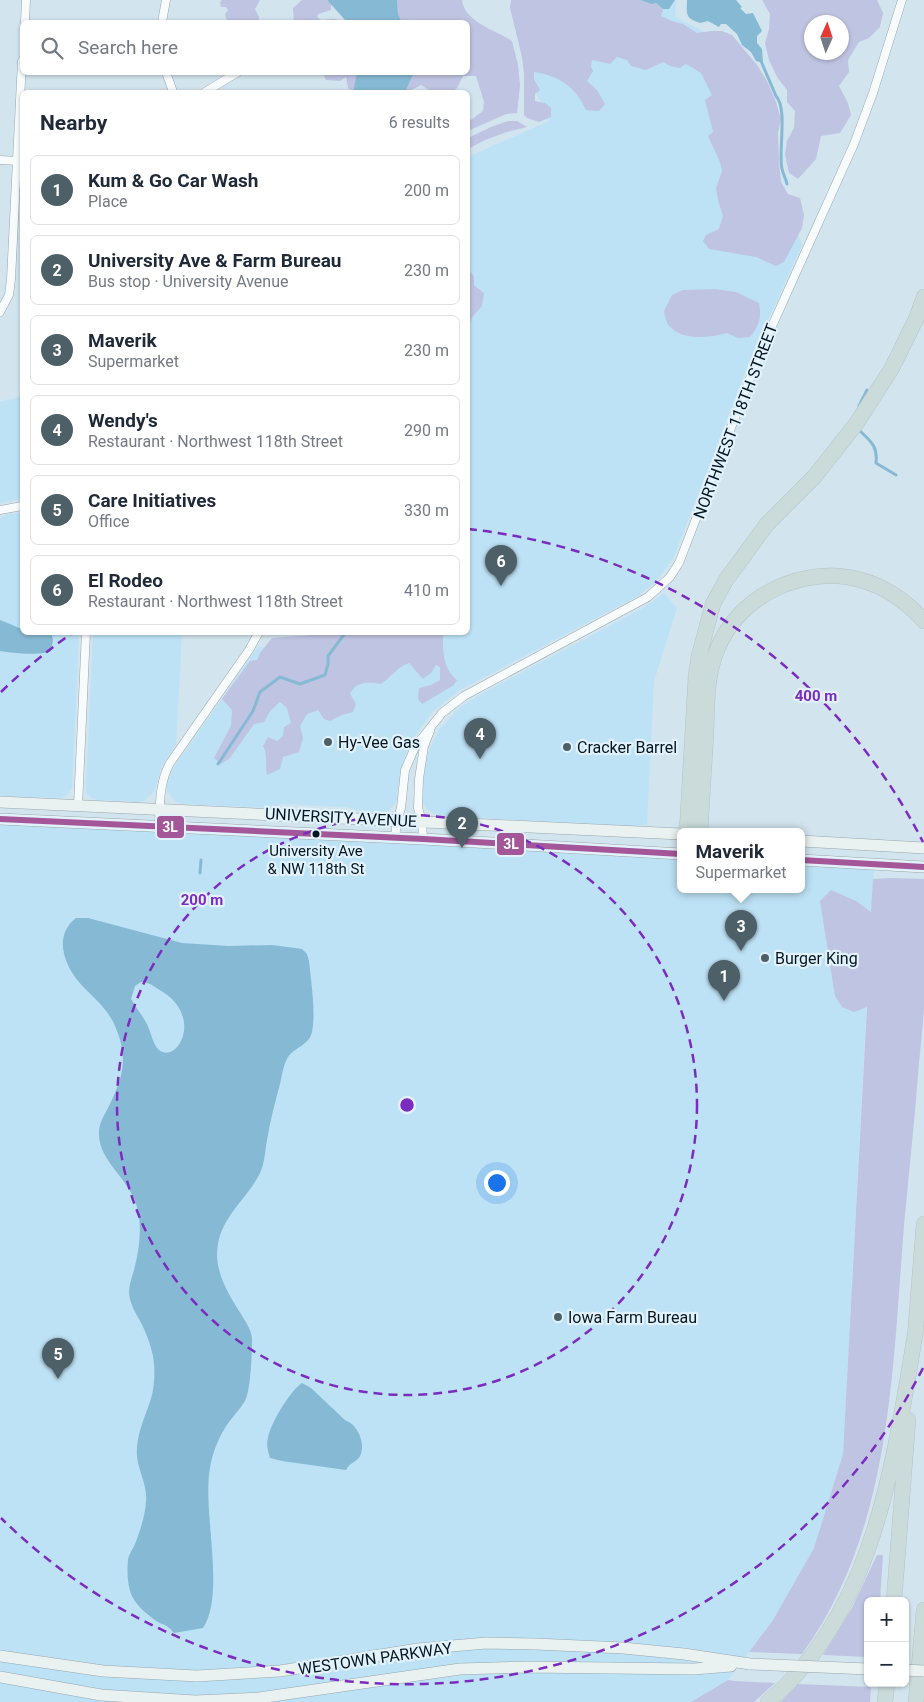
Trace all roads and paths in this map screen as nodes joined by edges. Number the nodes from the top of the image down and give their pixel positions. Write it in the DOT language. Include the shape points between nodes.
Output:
graph roads {
  1 [pos="26,0"];
  2 [pos="166,0"];
  3 [pos="902,0"];
  4 [pos="24,20"];
  5 [pos="162,20"];
  6 [pos="21,75"];
  7 [pos="167,75"];
  8 [pos="233,75"];
  9 [pos="21,90"];
  10 [pos="172,90"];
  11 [pos="208,90"];
  12 [pos="20,111"];
  13 [pos="0,160"];
  14 [pos="18,161"];
  15 [pos="924,297"];
  16 [pos="0,312"];
  17 [pos="20,506"];
  18 [pos="0,510"];
  19 [pos="924,621"];
  20 [pos="86,635"];
  21 [pos="257,635"];
  22 [pos="432,727"];
  23 [pos="0,802"];
  24 [pos="78,806"];
  25 [pos="160,810"];
  26 [pos="0,819"];
  27 [pos="397,820"];
  28 [pos="422,821"];
  29 [pos="159,826"];
  30 [pos="687,828"];
  31 [pos="700,828"];
  32 [pos="677,834"];
  33 [pos="395,838"];
  34 [pos="423,839"];
  35 [pos="805,841"];
  36 [pos="924,848"];
  37 [pos="677,854"];
  38 [pos="805,860"];
  39 [pos="923,867"];
  40 [pos="924,1224"];
  41 [pos="916,1329"];
  42 [pos="894,1597"];
  43 [pos="924,1610"];
  44 [pos="0,1656"];
  45 [pos="750,1664"];
  46 [pos="864,1669"];
  47 [pos="909,1670"];
  48 [pos="924,1671"];
  49 [pos="0,1677"];
  50 [pos="887,1687"];
  51 [pos="768,1702"];
  52 [pos="885,1702"];
  53 [pos="916,1702"];
  1 -- 4 [label="street"];
  2 -- 5 [label="street"];
  3 -- 22 [label="street, NORTHWEST 118TH STREET" via="854,144 756,364 679,563 670,577 648,597 464,696 442,713"];
  6 -- 9 [label="street"];
  7 -- 10 [label="street"];
  8 -- 11 [label="street"];
  12 -- 14 [label="street"];
  13 -- 14 [label="street"];
  14 -- 16 [label="street" via="12,278 9,295"];
  15 -- 30 [label="highway" via="892,368 856,424 815,476 767,524 726,580 713,604 696,676"];
  17 -- 18 [label="street"];
  19 -- 31 [label="highway" via="892,593 873,583 849,577 818,576 788,583 746,608 729,628 717,650 711,672"];
  20 -- 24 [label="street"];
  21 -- 25 [label="street" via="170,763 161,786"];
  22 -- 27 [label="street, NORTHWEST 118TH STREET" via="418,742 408,761"];
  22 -- 28 [label="street, NORTHWEST 118TH STREET" via="424,746 420,773 418,808"];
  23 -- 24 [label="street, UNIVERSITY AVENUE"];
  24 -- 25 [label="street, UNIVERSITY AVENUE"];
  25 -- 27 [label="street, UNIVERSITY AVENUE"];
  25 -- 29 [label="street"];
  26 -- 29 [label="street, UNIVERSITY AVENUE"];
  27 -- 28 [label="street, UNIVERSITY AVENUE"];
  27 -- 33 [label="street, NORTHWEST 118TH STREET"];
  28 -- 32 [label="street, UNIVERSITY AVENUE"];
  28 -- 34 [label="street, NORTHWEST 118TH STREET"];
  29 -- 33 [label="street, UNIVERSITY AVENUE"];
  33 -- 34 [label="street, UNIVERSITY AVENUE"];
  34 -- 37 [label="street, UNIVERSITY AVENUE"];
  35 -- 36 [label="street"];
  38 -- 39 [label="street"];
  40 -- 41 [label="highway"];
  41 -- 42 [label="highway"];
  41 -- 51 [label="highway" via="892,1459 878,1518 856,1582 830,1630 802,1669"];
  43 -- 53 [label="highway"];
  44 -- 45 [label="street, WESTOWN PARKWAY" via="103,1671 197,1676 280,1672 418,1649 486,1643 623,1648"];
  45 -- 46 [label="street, WESTOWN PARKWAY, bridge"];
  45 -- 49 [label="street, WESTOWN PARKWAY" via="694,1669 460,1669 302,1693 217,1700 101,1695"];
  47 -- 48 [label="street, bridge"];
  50 -- 52 [label="highway"];
}
